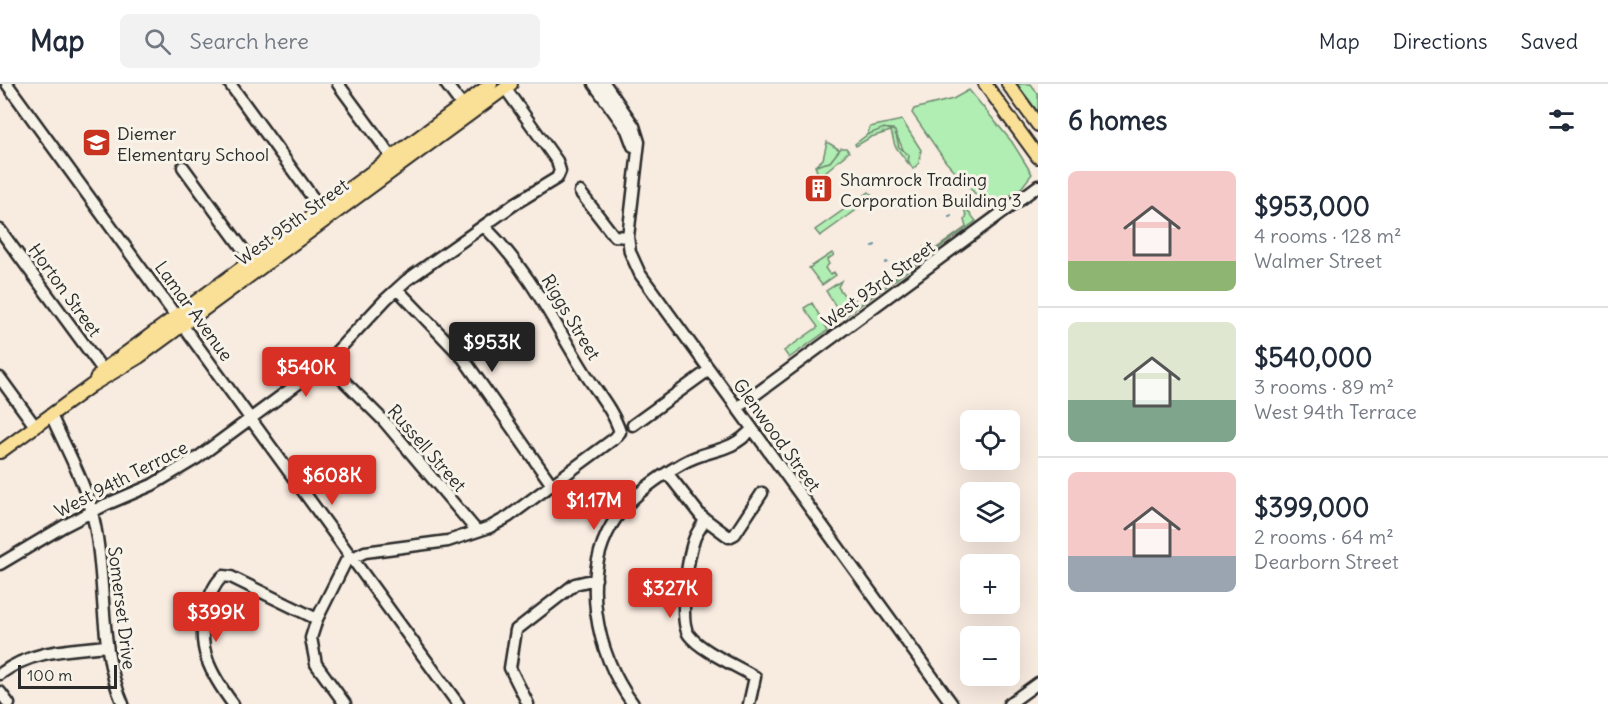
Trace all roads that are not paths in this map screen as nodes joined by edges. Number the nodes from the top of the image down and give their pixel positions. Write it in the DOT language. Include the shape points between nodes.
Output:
graph roads {
  1 [pos="7,84"];
  2 [pos="230,84"];
  3 [pos="338,84"];
  4 [pos="446,84"];
  5 [pos="491,84"];
  6 [pos="594,84"];
  7 [pos="605,84"];
  8 [pos="985,84"];
  9 [pos="1008,84"];
  10 [pos="508,86"];
  11 [pos="466,110"];
  12 [pos="1038,125"];
  13 [pos="1038,157"];
  14 [pos="638,158"];
  15 [pos="395,162"];
  16 [pos="183,167"];
  17 [pos="1038,186"];
  18 [pos="580,192"];
  19 [pos="325,213"];
  20 [pos="484,226"];
  21 [pos="0,230"];
  22 [pos="628,237"];
  23 [pos="254,265"];
  24 [pos="397,289"];
  25 [pos="180,320"];
  26 [pos="326,363"];
  27 [pos="103,370"];
  28 [pos="709,370"];
  29 [pos="0,378"];
  30 [pos="92,385"];
  31 [pos="737,408"];
  32 [pos="51,415"];
  33 [pos="252,419"];
  34 [pos="633,425"];
  35 [pos="35,426"];
  36 [pos="752,429"];
  37 [pos="0,452"];
  38 [pos="668,474"];
  39 [pos="552,485"];
  40 [pos="762,493"];
  41 [pos="92,512"];
  42 [pos="705,520"];
  43 [pos="476,530"];
  44 [pos="352,557"];
  45 [pos="0,564"];
  46 [pos="596,579"];
  47 [pos="317,619"];
  48 [pos="107,646"];
  49 [pos="0,674"];
  50 [pos="1038,682"];
  51 [pos="0,692"];
  52 [pos="9,704"];
  53 [pos="123,704"];
  54 [pos="233,704"];
  55 [pos="345,704"];
  56 [pos="458,704"];
  57 [pos="528,704"];
  58 [pos="633,704"];
  59 [pos="749,704"];
  60 [pos="952,704"];
  61 [pos="1009,704"];
  1 -- 25 [label="street, Lamar Avenue"];
  2 -- 19 [label="street"];
  3 -- 15 [label="street"];
  4 -- 11 [label="street"];
  5 -- 11 [label="main road, West 95th Street"];
  6 -- 14 [label="street" via="629,134"];
  7 -- 14 [label="street" via="634,126"];
  8 -- 13 [label="main road"];
  9 -- 12 [label="main road"];
  10 -- 11 [label="main road, West 95th Street"];
  10 -- 20 [label="street, West 94th Terrace" via="558,161 560,171 557,178"];
  11 -- 15 [label="main road, West 95th Street"];
  14 -- 22 [label="street"];
  15 -- 19 [label="main road, West 95th Street"];
  16 -- 23 [label="street"];
  17 -- 31 [label="street, West 93rd Street"];
  18 -- 22 [label="street" via="614,236"];
  19 -- 23 [label="main road, West 95th Street"];
  20 -- 24 [label="street, West 94th Terrace"];
  20 -- 39 [label="street, Riggs Street" via="545,302 616,419 620,432"];
  21 -- 27 [label="street, Horton Street"];
  22 -- 28 [label="street, Glenwood Street" via="640,274"];
  23 -- 25 [label="main road, West 95th Street"];
  24 -- 26 [label="street, West 94th Terrace"];
  24 -- 39 [label="street" via="468,365"];
  25 -- 27 [label="main road, West 95th Street"];
  25 -- 30 [label="main road, West 95th Street" via="127,365"];
  25 -- 33 [label="street, Lamar Avenue"];
  26 -- 33 [label="street, West 94th Terrace"];
  26 -- 43 [label="street, Russell Street" via="384,422"];
  27 -- 30 [label="main road, West 95th Street"];
  28 -- 31 [label="street, Glenwood Street"];
  28 -- 34 [label="street"];
  29 -- 35 [label="street"];
  30 -- 32 [label="main road, West 95th Street"];
  31 -- 36 [label="street, Glenwood Street"];
  32 -- 35 [label="main road, West 95th Street"];
  32 -- 41 [label="street, Somerset Drive"];
  33 -- 41 [label="street, West 94th Terrace" via="176,472"];
  33 -- 44 [label="street, Lamar Avenue"];
  35 -- 37 [label="main road, West 95th Street"];
  36 -- 38 [label="street" via="730,447 686,461"];
  36 -- 60 [label="street, Glenwood Street"];
  38 -- 42 [label="street"];
  38 -- 46 [label="street" via="633,500 615,520 604,543"];
  39 -- 43 [label="street" via="508,518"];
  40 -- 42 [label="street" via="729,537"];
  41 -- 45 [label="street, West 94th Terrace"];
  41 -- 48 [label="street, Somerset Drive"];
  42 -- 59 [label="street" via="694,539 684,624 699,644 755,677"];
  43 -- 44 [label="street" via="448,541"];
  44 -- 47 [label="street" via="341,569"];
  44 -- 56 [label="street, Lamar Avenue"];
  46 -- 57 [label="street" via="575,584 516,630 510,668"];
  46 -- 58 [label="street" via="597,617 604,652"];
  47 -- 54 [label="street" via="231,577 223,576 217,582 202,622 202,643 211,672"];
  47 -- 55 [label="street" via="311,638 313,655"];
  48 -- 49 [label="street" via="44,653 22,660"];
  48 -- 53 [label="street, Somerset Drive"];
  50 -- 61 [label="street"];
  51 -- 52 [label="street"];
}
